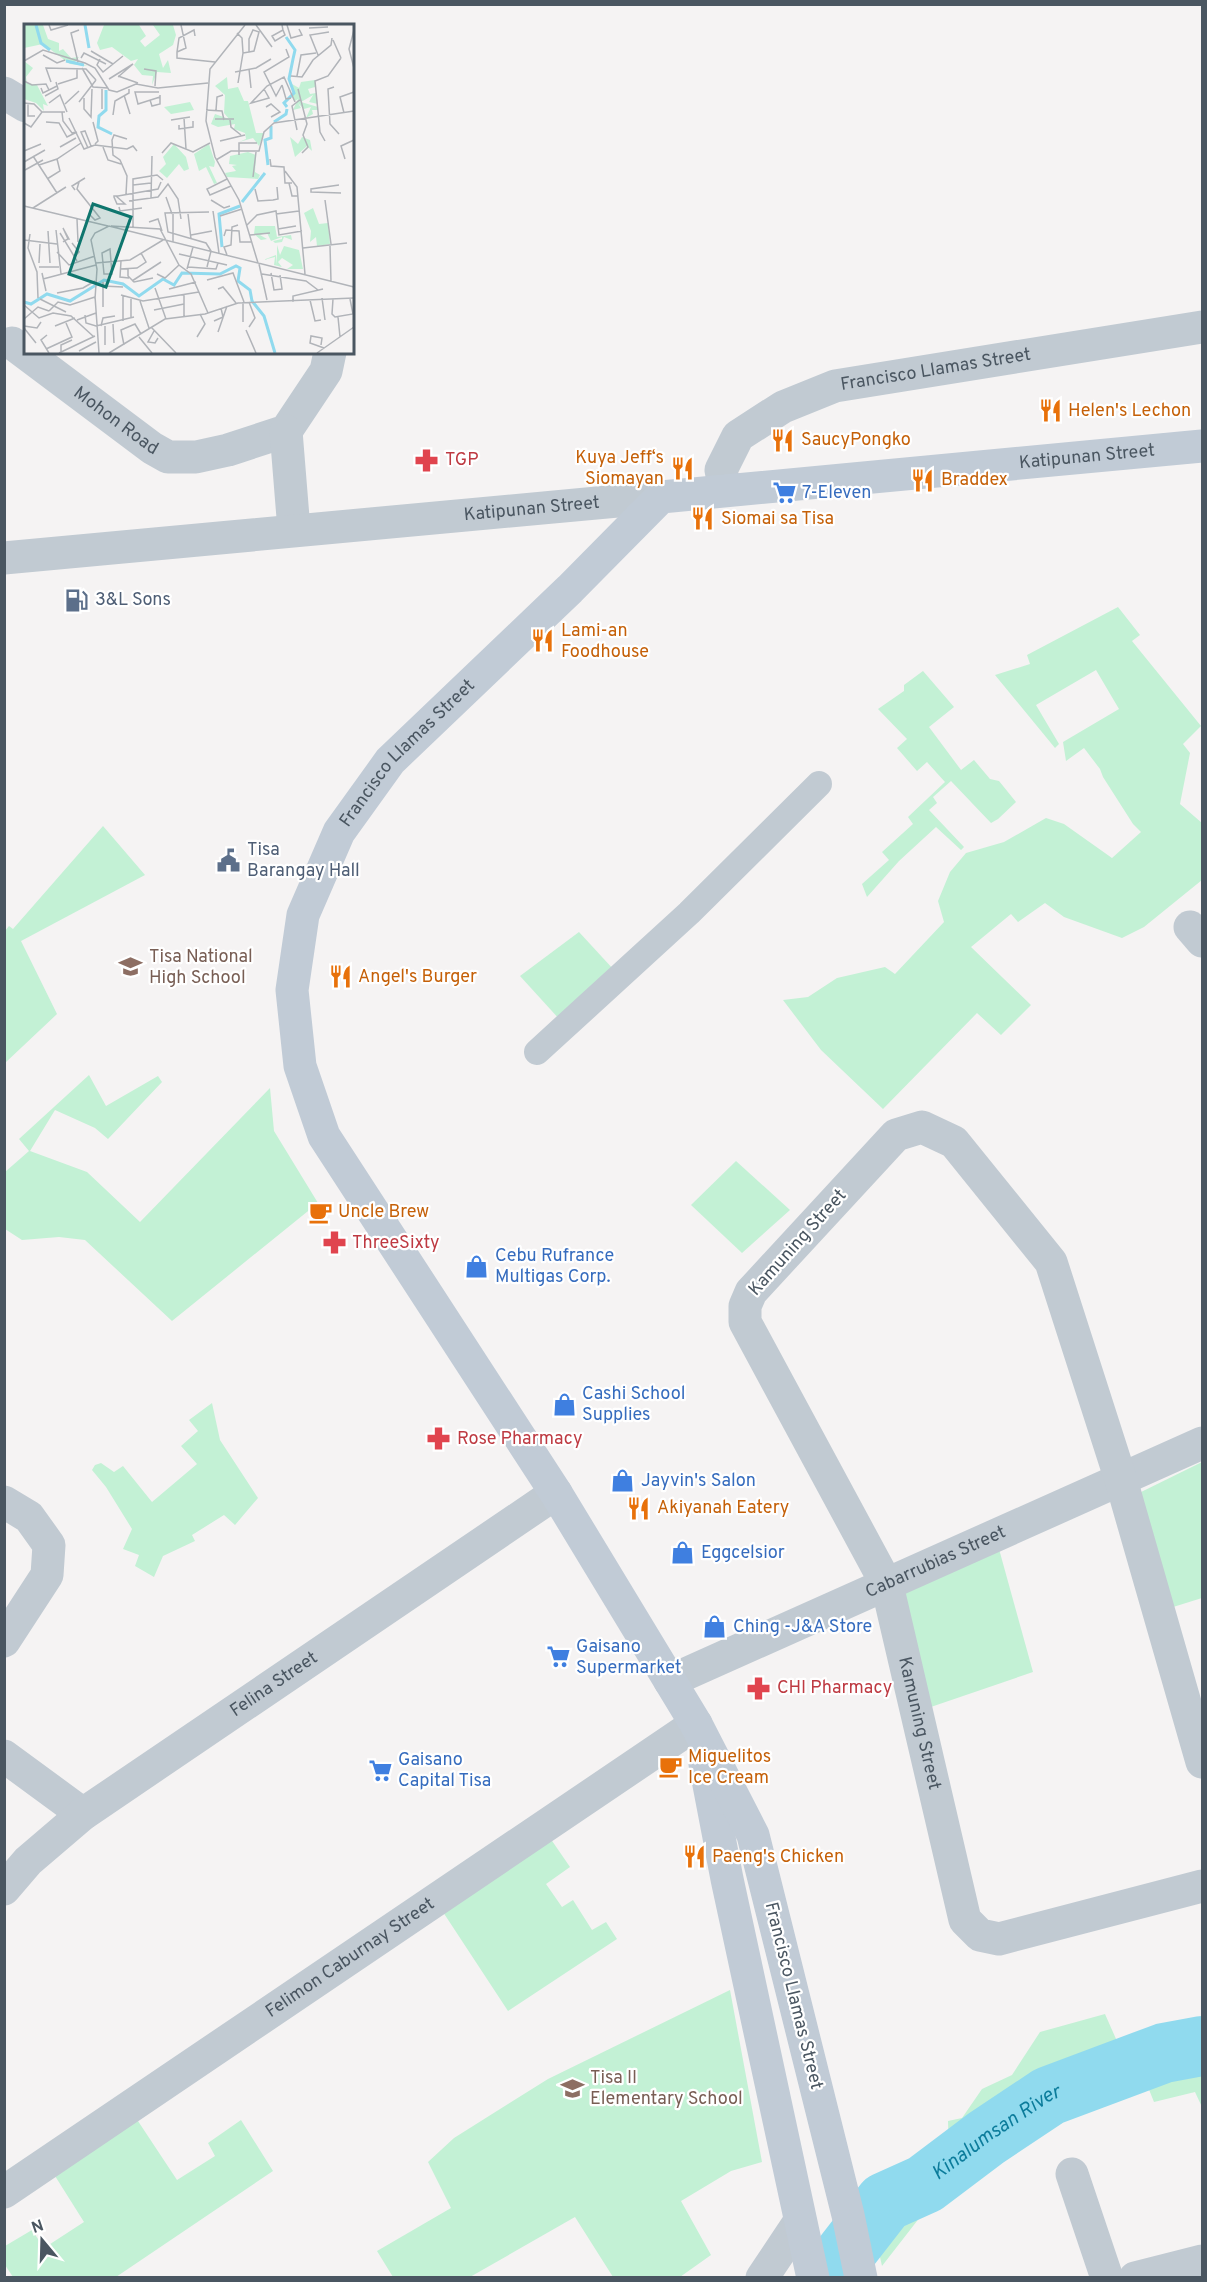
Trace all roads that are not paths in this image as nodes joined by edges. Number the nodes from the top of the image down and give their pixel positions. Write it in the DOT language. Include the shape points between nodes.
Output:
graph roads {
  1 [pos="4,93"];
  2 [pos="24,105"];
  3 [pos="1203,327"];
  4 [pos="12,343"];
  5 [pos="24,352"];
  6 [pos="27,354"];
  7 [pos="330,354"];
  8 [pos="286,431"];
  9 [pos="1203,446"];
  10 [pos="725,490"];
  11 [pos="661,497"];
  12 [pos="294,530"];
  13 [pos="4,558"];
  14 [pos="819,784"];
  15 [pos="537,1052"];
  16 [pos="1203,1443"];
  17 [pos="1121,1480"];
  18 [pos="556,1493"];
  19 [pos="4,1502"];
  20 [pos="887,1585"];
  21 [pos="4,1641"];
  22 [pos="670,1681"];
  23 [pos="696,1724"];
  24 [pos="4,1756"];
  25 [pos="1203,1762"];
  26 [pos="83,1814"];
  27 [pos="1203,1886"];
  28 [pos="4,1889"];
  29 [pos="1072,2174"];
  30 [pos="4,2192"];
  31 [pos="802,2229"];
  32 [pos="1203,2261"];
  33 [pos="762,2277"];
  34 [pos="813,2277"];
  35 [pos="861,2277"];
  36 [pos="1107,2277"];
  37 [pos="1136,2277"];
  1 -- 2 [label="street"];
  3 -- 10 [label="street, Francisco Llamas Street" via="835,386 783,407 738,436 722,470"];
  4 -- 5 [label="street, Mohon Road"];
  6 -- 8 [label="street, Mohon Road" via="168,457 196,457"];
  7 -- 8 [label="street" via="326,371"];
  8 -- 12 [label="street"];
  9 -- 10 [label="main road, Katipunan Street"];
  10 -- 11 [label="main road, Katipunan Street"];
  11 -- 12 [label="street, Katipunan Street"];
  11 -- 18 [label="main road, Francisco Llamas Street" via="390,761 339,832 303,915 292,990 300,1066 324,1136"];
  12 -- 13 [label="street, Katipunan Street"];
  14 -- 15 [label="street" via="688,913"];
  16 -- 17 [label="street, Cabarrubias Street"];
  17 -- 20 [label="street, Cabarrubias Street"];
  17 -- 20 [label="street, Kamuning Street" via="1051,1262 954,1142 922,1127 896,1134 751,1292 745,1306 745,1322"];
  17 -- 25 [label="street, Kamuning Street"];
  18 -- 22 [label="main road, Francisco Llamas Street"];
  18 -- 26 [label="street, Felina Street"];
  19 -- 21 [label="street" via="29,1517 49,1545 47,1575"];
  20 -- 22 [label="street, Cabarrubias Street"];
  20 -- 27 [label="street, Kamuning Street" via="965,1920 980,1935 999,1939"];
  22 -- 23 [label="main road, Francisco Llamas Street"];
  23 -- 30 [label="street, Felimon Caburnay Street"];
  23 -- 31 [label="main road, Francisco Llamas Street"];
  23 -- 35 [label="main road, Francisco Llamas Street" via="753,1834"];
  24 -- 26 [label="street"];
  26 -- 28 [label="street, Felina Street" via="28,1861"];
  29 -- 36 [label="street"];
  31 -- 33 [label="street"];
  31 -- 34 [label="main road, Francisco Llamas Street"];
  32 -- 37 [label="street"];
}
